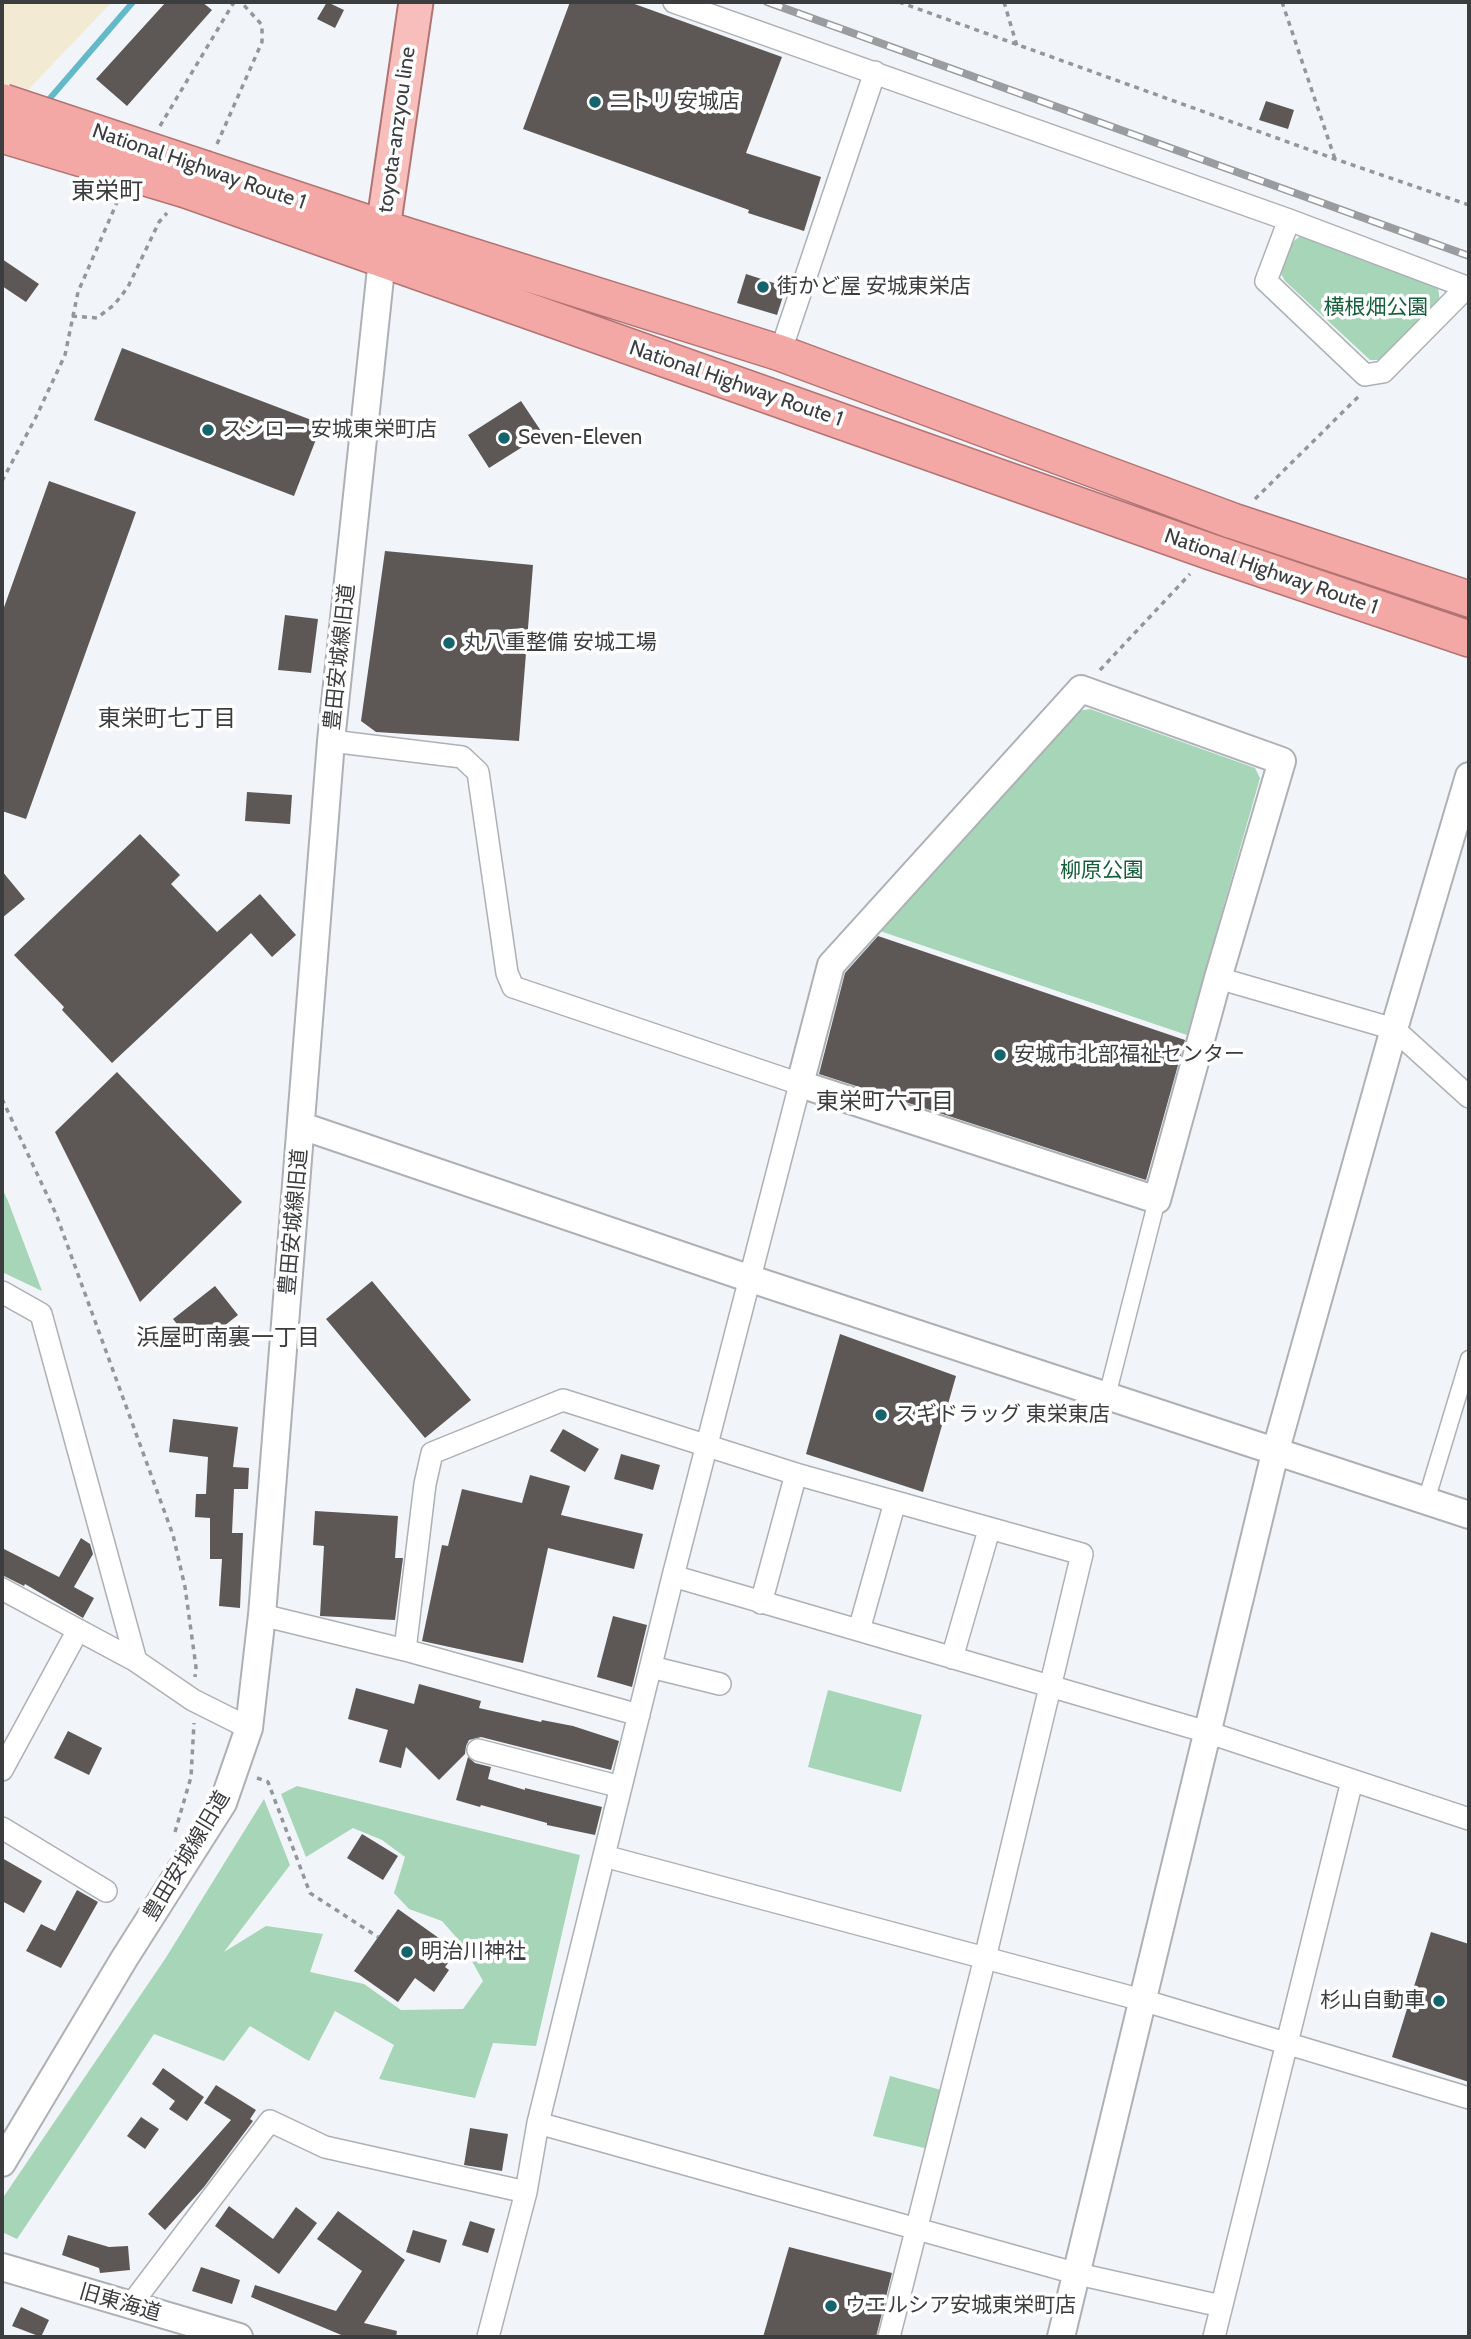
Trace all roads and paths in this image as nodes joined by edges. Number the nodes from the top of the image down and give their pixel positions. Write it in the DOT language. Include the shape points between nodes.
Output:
graph roads {
  1 [pos="234,2"];
  2 [pos="242,2"];
  3 [pos="416,2"];
  4 [pos="674,2"];
  5 [pos="899,2"];
  6 [pos="1004,2"];
  7 [pos="1282,2"];
  8 [pos="1017,46"];
  9 [pos="874,72"];
  10 [pos="3,113"];
  11 [pos="154,137"];
  12 [pos="1335,159"];
  13 [pos="196,179"];
  14 [pos="122,191"];
  15 [pos="1469,205"];
  16 [pos="1289,220"];
  17 [pos="383,244"];
  18 [pos="1468,288"];
  19 [pos="72,316"];
  20 [pos="780,353"];
  21 [pos="1382,372"];
  22 [pos="2,481"];
  23 [pos="1233,521"];
  24 [pos="1211,552"];
  25 [pos="1469,599"];
  26 [pos="1469,639"];
  27 [pos="1081,689"];
  28 [pos="331,741"];
  29 [pos="1469,776"];
  30 [pos="1464,813"];
  31 [pos="1218,978"];
  32 [pos="1394,1029"];
  33 [pos="800,1084"];
  34 [pos="1469,1097"];
  35 [pos="302,1126"];
  36 [pos="1157,1200"];
  37 [pos="748,1278"];
  38 [pos="2,1292"];
  39 [pos="1469,1359"];
  40 [pos="1107,1396"];
  41 [pos="707,1445"];
  42 [pos="1275,1453"];
  43 [pos="796,1474"];
  44 [pos="1426,1501"];
  45 [pos="895,1502"];
  46 [pos="1469,1515"];
  47 [pos="989,1530"];
  48 [pos="673,1576"];
  49 [pos="2,1589"];
  50 [pos="761,1603"];
  51 [pos="262,1615"];
  52 [pos="78,1630"];
  53 [pos="859,1630"];
  54 [pos="405,1650"];
  55 [pos="952,1658"];
  56 [pos="136,1661"];
  57 [pos="651,1667"];
  58 [pos="720,1684"];
  59 [pos="1051,1687"];
  60 [pos="639,1715"];
  61 [pos="249,1728"];
  62 [pos="1207,1732"];
  63 [pos="478,1750"];
  64 [pos="2,1770"];
  65 [pos="235,1771"];
  66 [pos="1352,1781"];
  67 [pos="621,1787"];
  68 [pos="1469,1819"];
  69 [pos="2,1828"];
  70 [pos="604,1856"];
  71 [pos="106,1891"];
  72 [pos="378,1937"];
  73 [pos="985,1958"];
  74 [pos="1142,2000"];
  75 [pos="1287,2042"];
  76 [pos="1469,2098"];
  77 [pos="538,2123"];
  78 [pos="6,2148"];
  79 [pos="526,2192"];
  80 [pos="917,2230"];
  81 [pos="2,2267"];
  82 [pos="1078,2274"];
  83 [pos="130,2306"];
  84 [pos="1221,2306"];
  85 [pos="239,2337"];
  86 [pos="488,2337"];
  87 [pos="889,2337"];
  88 [pos="1061,2337"];
  89 [pos="1214,2337"];
  1 -- 11 [label="path"];
  2 -- 13 [label="path" via="262,25 262,42"];
  3 -- 17 [label="main road, toyota-anzyou line"];
  4 -- 9 [label="street"];
  5 -- 8 [label="path"];
  6 -- 8 [label="path"];
  7 -- 12 [label="path"];
  8 -- 12 [label="path"];
  9 -- 16 [label="street"];
  9 -- 20 [label="street"];
  10 -- 13 [label="highway, National Highway Route 1, bridge"];
  12 -- 15 [label="path"];
  13 -- 17 [label="highway, National Highway Route 1"];
  13 -- 19 [label="path" via="159,222 128,287 114,304 97,318"];
  14 -- 19 [label="path"];
  16 -- 18 [label="street"];
  16 -- 21 [label="street" via="1266,281 1365,375"];
  17 -- 20 [label="highway, National Highway Route 1"];
  17 -- 24 [label="highway, National Highway Route 1"];
  17 -- 28 [label="street, 豊田安城線旧道"];
  18 -- 21 [label="street"];
  19 -- 22 [label="path" via="65,355"];
  20 -- 23 [label="highway, National Highway Route 1"];
  21 -- 23 [label="path"];
  23 -- 25 [label="highway, National Highway Route 1"];
  24 -- 26 [label="highway, National Highway Route 1"];
  24 -- 27 [label="path"];
  27 -- 31 [label="street" via="1282,761"];
  27 -- 33 [label="street" via="831,965"];
  28 -- 33 [label="street" via="462,757 478,772 507,974 513,986"];
  28 -- 35 [label="street, 豊田安城線旧道"];
  29 -- 30 [label="street"];
  30 -- 32 [label="street"];
  31 -- 32 [label="street"];
  31 -- 36 [label="street"];
  32 -- 34 [label="street"];
  32 -- 42 [label="street"];
  33 -- 36 [label="street"];
  33 -- 37 [label="street"];
  35 -- 37 [label="street"];
  35 -- 51 [label="street, 豊田安城線旧道"];
  36 -- 40 [label="street"];
  37 -- 40 [label="street"];
  37 -- 41 [label="street"];
  38 -- 56 [label="street" via="41,1314"];
  39 -- 44 [label="street"];
  40 -- 42 [label="street"];
  41 -- 43 [label="street"];
  41 -- 48 [label="street"];
  41 -- 54 [label="street" via="563,1399 432,1453"];
  42 -- 44 [label="street"];
  42 -- 62 [label="street"];
  43 -- 45 [label="street"];
  43 -- 50 [label="street"];
  44 -- 46 [label="street"];
  45 -- 47 [label="street"];
  45 -- 53 [label="street"];
  47 -- 55 [label="street"];
  47 -- 59 [label="street" via="1082,1554"];
  48 -- 50 [label="street"];
  48 -- 57 [label="street"];
  49 -- 52 [label="street"];
  50 -- 53 [label="street"];
  51 -- 54 [label="street"];
  51 -- 61 [label="street, 豊田安城線旧道"];
  52 -- 56 [label="street"];
  52 -- 64 [label="street"];
  53 -- 55 [label="street"];
  54 -- 60 [label="street"];
  55 -- 59 [label="street"];
  56 -- 61 [label="street" via="193,1700"];
  57 -- 58 [label="street"];
  57 -- 60 [label="street"];
  59 -- 62 [label="street"];
  59 -- 73 [label="street"];
  60 -- 67 [label="street"];
  61 -- 65 [label="street, 豊田安城線旧道"];
  62 -- 66 [label="street"];
  62 -- 74 [label="street"];
  63 -- 67 [label="street"];
  65 -- 72 [label="path" via="268,1782 310,1893"];
  65 -- 78 [label="street, 豊田安城線旧道" via="223,1803"];
  66 -- 68 [label="street"];
  66 -- 75 [label="street"];
  67 -- 70 [label="street"];
  69 -- 71 [label="street"];
  70 -- 73 [label="street"];
  70 -- 77 [label="street"];
  73 -- 74 [label="street"];
  73 -- 80 [label="street"];
  74 -- 75 [label="street"];
  74 -- 82 [label="street"];
  75 -- 76 [label="street"];
  75 -- 84 [label="street"];
  77 -- 79 [label="street"];
  77 -- 80 [label="street"];
  79 -- 83 [label="street" via="325,2147 270,2121"];
  79 -- 86 [label="street"];
  80 -- 82 [label="street"];
  80 -- 87 [label="street"];
  81 -- 83 [label="street, 旧東海道"];
  82 -- 84 [label="street"];
  82 -- 88 [label="street"];
  83 -- 85 [label="street, 旧東海道"];
  84 -- 89 [label="street"];
}
